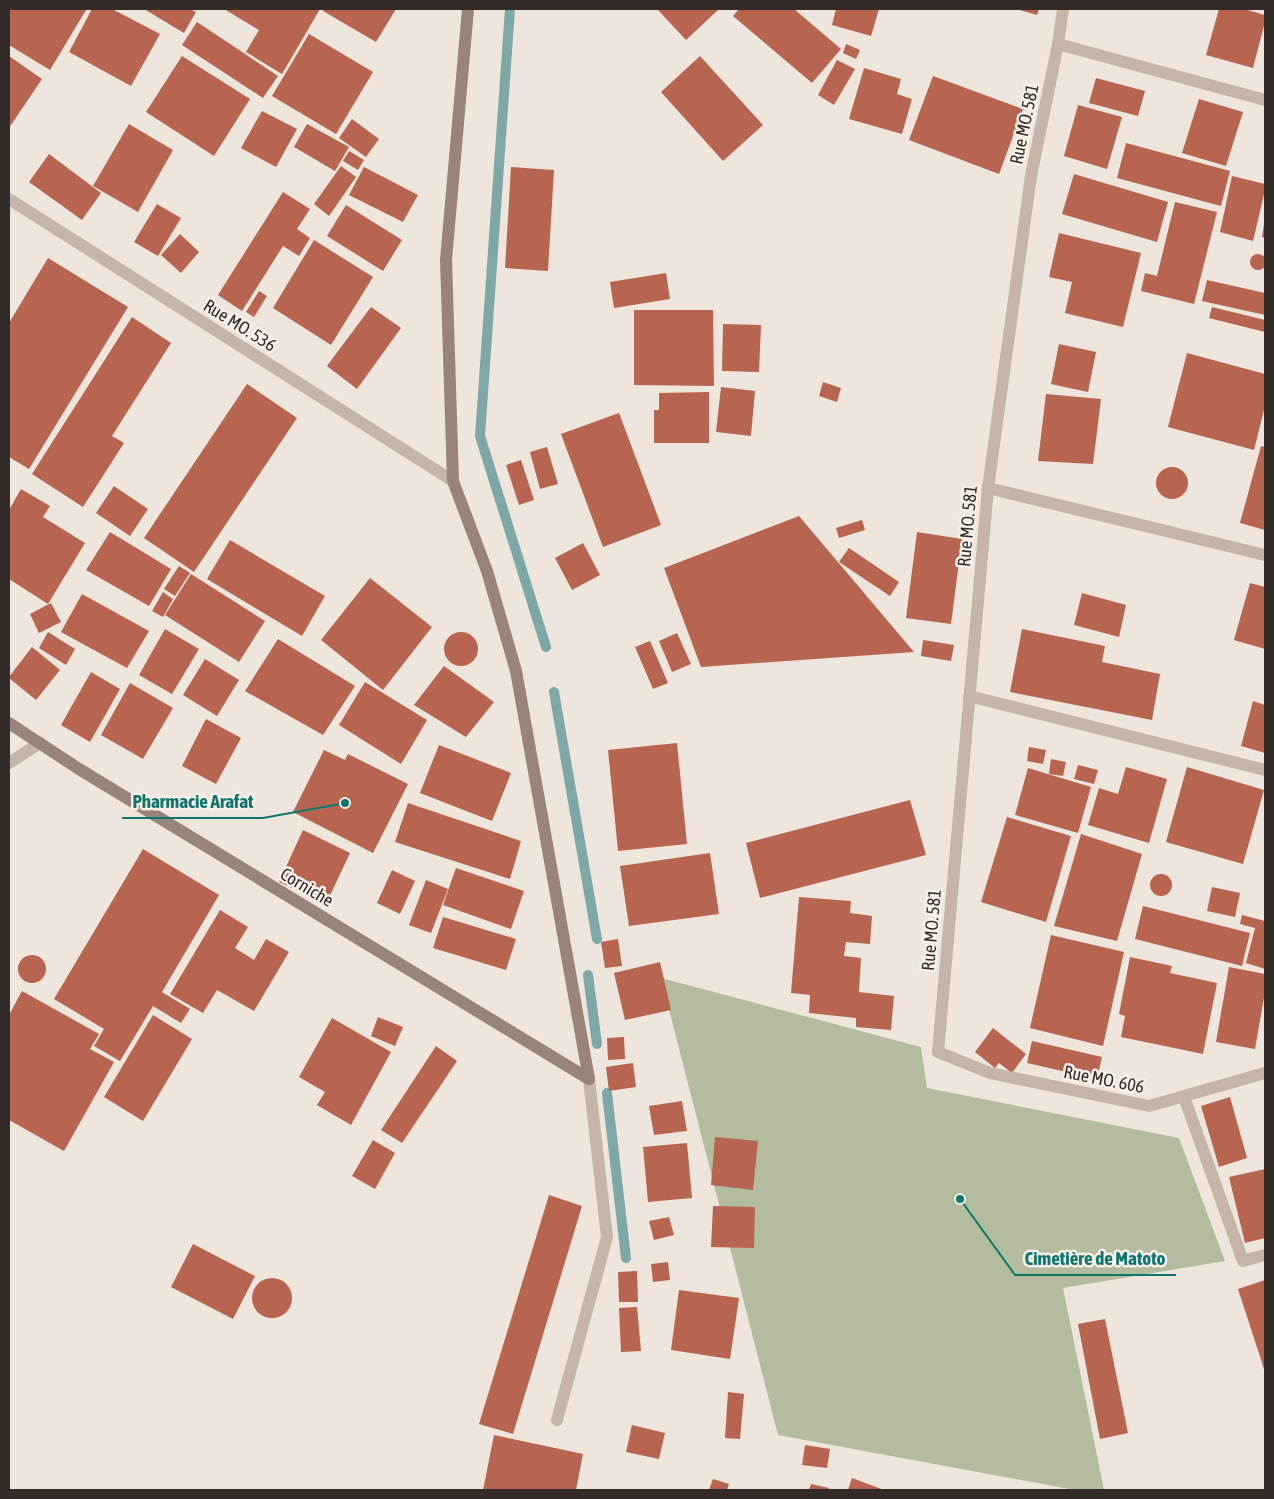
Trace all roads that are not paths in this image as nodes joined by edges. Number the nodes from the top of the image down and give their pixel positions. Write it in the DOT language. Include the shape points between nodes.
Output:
graph roads {
  1 [pos="468,9"];
  2 [pos="1063,9"];
  3 [pos="1058,44"];
  4 [pos="1265,100"];
  5 [pos="9,199"];
  6 [pos="453,481"];
  7 [pos="988,488"];
  8 [pos="1265,555"];
  9 [pos="969,696"];
  10 [pos="9,723"];
  11 [pos="40,743"];
  12 [pos="9,763"];
  13 [pos="1265,770"];
  14 [pos="938,1052"];
  15 [pos="1265,1073"];
  16 [pos="589,1079"];
  17 [pos="1184,1097"];
  18 [pos="1265,1255"];
  19 [pos="557,1420"];
  1 -- 6 [label="street" via="446,260"];
  2 -- 3 [label="street, Rue MO. 581"];
  3 -- 4 [label="street"];
  3 -- 7 [label="street, Rue MO. 581" via="1031,176"];
  5 -- 6 [label="street, Rue MO. 536"];
  6 -- 16 [label="street" via="487,571 516,671"];
  7 -- 8 [label="street"];
  7 -- 9 [label="street, Rue MO. 581"];
  9 -- 13 [label="street"];
  9 -- 14 [label="street, Rue MO. 581"];
  10 -- 11 [label="street, Corniche"];
  11 -- 12 [label="street"];
  11 -- 16 [label="street, Corniche"];
  14 -- 17 [label="street, Rue MO. 606" via="990,1074 1149,1106"];
  15 -- 17 [label="street, Rue MO. 606"];
  16 -- 19 [label="street" via="608,1237"];
  17 -- 18 [label="street" via="1243,1261"];
}
